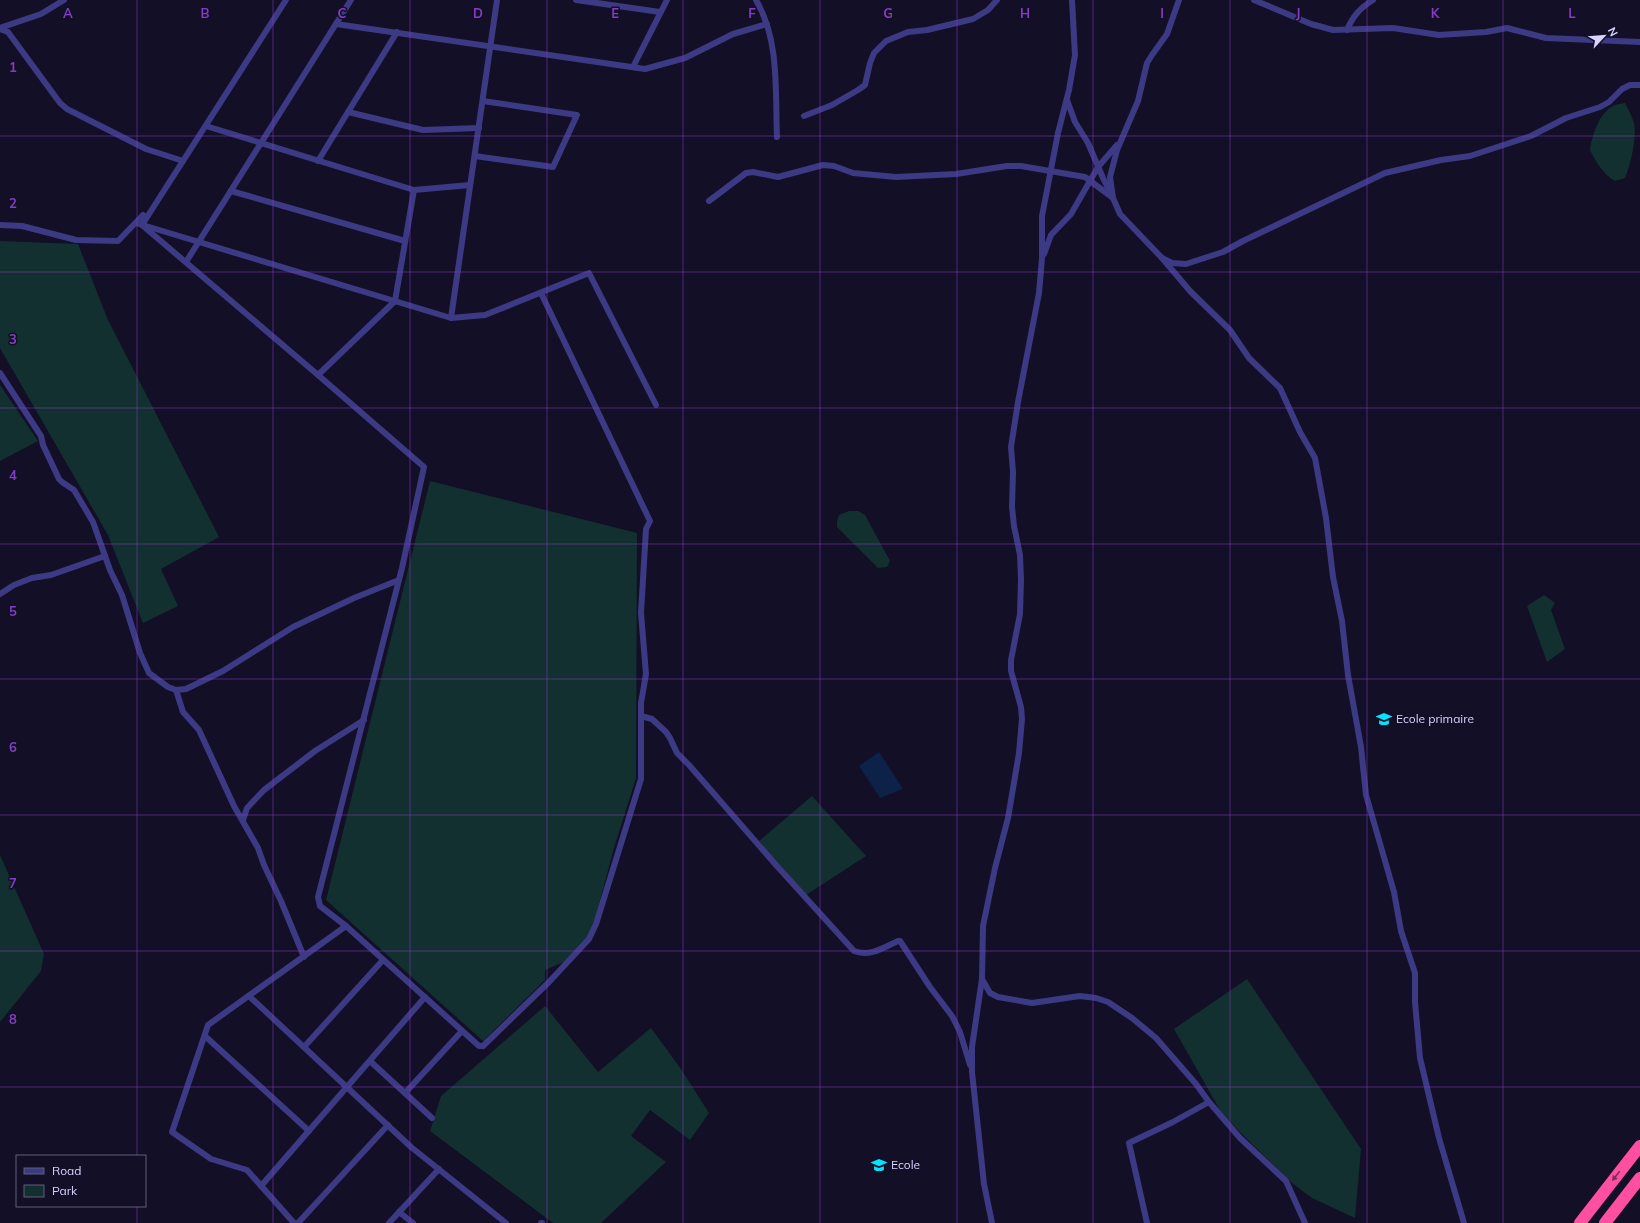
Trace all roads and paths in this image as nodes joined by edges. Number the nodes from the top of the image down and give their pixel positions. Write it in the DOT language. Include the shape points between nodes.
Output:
graph roads {
  1 [pos="64,0"];
  2 [pos="286,0"];
  3 [pos="351,0"];
  4 [pos="497,0"];
  5 [pos="576,0"];
  6 [pos="667,0"];
  7 [pos="756,0"];
  8 [pos="997,0"];
  9 [pos="1072,0"];
  10 [pos="1179,0"];
  11 [pos="1254,0"];
  12 [pos="1373,0"];
  13 [pos="660,12"];
  14 [pos="336,24"];
  15 [pos="767,24"];
  16 [pos="0,28"];
  17 [pos="1347,30"];
  18 [pos="398,32"];
  19 [pos="1640,42"];
  20 [pos="491,46"];
  21 [pos="633,67"];
  22 [pos="1640,85"];
  23 [pos="1067,99"];
  24 [pos="483,101"];
  25 [pos="348,112"];
  26 [pos="804,116"];
  27 [pos="206,126"];
  28 [pos="479,128"];
  29 [pos="777,137"];
  30 [pos="1123,137"];
  31 [pos="261,143"];
  32 [pos="475,156"];
  33 [pos="318,160"];
  34 [pos="183,161"];
  35 [pos="1098,167"];
  36 [pos="1051,170"];
  37 [pos="1090,180"];
  38 [pos="470,185"];
  39 [pos="414,190"];
  40 [pos="231,191"];
  41 [pos="1113,198"];
  42 [pos="710,201"];
  43 [pos="143,215"];
  44 [pos="139,224"];
  45 [pos="0,225"];
  46 [pos="405,241"];
  47 [pos="199,242"];
  48 [pos="1042,258"];
  49 [pos="1162,258"];
  50 [pos="186,262"];
  51 [pos="540,292"];
  52 [pos="395,301"];
  53 [pos="451,318"];
  54 [pos="0,373"];
  55 [pos="318,376"];
  56 [pos="656,405"];
  57 [pos="105,556"];
  58 [pos="399,580"];
  59 [pos="0,594"];
  60 [pos="176,690"];
  61 [pos="641,716"];
  62 [pos="364,720"];
  63 [pos="243,820"];
  64 [pos="346,926"];
  65 [pos="304,956"];
  66 [pos="383,960"];
  67 [pos="982,979"];
  68 [pos="249,996"];
  69 [pos="425,997"];
  70 [pos="462,1030"];
  71 [pos="205,1036"];
  72 [pos="304,1047"];
  73 [pos="370,1061"];
  74 [pos="972,1072"];
  75 [pos="347,1087"];
  76 [pos="405,1093"];
  77 [pos="1209,1102"];
  78 [pos="432,1118"];
  79 [pos="388,1125"];
  80 [pos="309,1131"];
  81 [pos="1640,1146"];
  82 [pos="438,1169"];
  83 [pos="1640,1178"];
  84 [pos="261,1186"];
  85 [pos="399,1212"];
  86 [pos="294,1223"];
  87 [pos="298,1223"];
  88 [pos="389,1223"];
  89 [pos="413,1223"];
  90 [pos="506,1223"];
  91 [pos="992,1223"];
  92 [pos="1147,1223"];
  93 [pos="1305,1223"];
  94 [pos="1464,1223"];
  95 [pos="1580,1223"];
  96 [pos="1604,1223"];
  1 -- 16 [label="street" via="41,14"];
  2 -- 27 [label="street"];
  3 -- 14 [label="street"];
  4 -- 20 [label="street"];
  5 -- 13 [label="street"];
  6 -- 13 [label="street"];
  7 -- 15 [label="street"];
  8 -- 26 [label="street" via="988,10 973,19 908,32 886,41 874,53 864,85 832,105"];
  9 -- 23 [label="street" via="1075,55"];
  10 -- 30 [label="street" via="1167,34 1148,63 1138,101"];
  11 -- 17 [label="street" via="1311,24 1333,30"];
  12 -- 17 [label="street" via="1361,8"];
  13 -- 21 [label="street"];
  14 -- 18 [label="street"];
  14 -- 31 [label="street"];
  15 -- 21 [label="street" via="732,34 685,58 646,69"];
  15 -- 29 [label="street" via="774,52"];
  16 -- 34 [label="street" via="8,32 67,109 146,149"];
  17 -- 19 [label="street" via="1393,28 1439,35 1507,28 1546,38"];
  18 -- 20 [label="street"];
  18 -- 25 [label="street"];
  20 -- 21 [label="street"];
  20 -- 24 [label="street"];
  22 -- 49 [label="street" via="1630,85 1600,107 1566,118 1531,136 1470,156 1386,173 1224,252 1186,264 1172,263"];
  23 -- 35 [label="street" via="1075,122 1088,143"];
  23 -- 36 [label="street"];
  24 -- 28 [label="street"];
  24 -- 32 [label="street" via="577,115 553,167"];
  25 -- 28 [label="street" via="423,130"];
  25 -- 33 [label="street"];
  27 -- 31 [label="street"];
  27 -- 34 [label="street"];
  28 -- 32 [label="street"];
  30 -- 35 [label="street"];
  30 -- 41 [label="street" via="1116,150 1110,177"];
  31 -- 33 [label="street"];
  31 -- 40 [label="street"];
  32 -- 38 [label="street"];
  33 -- 39 [label="street"];
  34 -- 44 [label="street"];
  35 -- 37 [label="street"];
  35 -- 41 [label="street"];
  36 -- 37 [label="street" via="1084,176"];
  36 -- 42 [label="street" via="1008,166 956,174 896,177 853,173 823,165 778,176 746,173"];
  36 -- 48 [label="street" via="1042,216"];
  37 -- 41 [label="street"];
  37 -- 48 [label="street" via="1071,214 1051,235"];
  38 -- 39 [label="street"];
  38 -- 53 [label="street"];
  39 -- 46 [label="street"];
  40 -- 46 [label="street"];
  40 -- 47 [label="street"];
  41 -- 49 [label="street" via="1120,214"];
  43 -- 44 [label="street"];
  44 -- 45 [label="street" via="118,241 76,240 22,226"];
  44 -- 47 [label="street"];
  44 -- 50 [label="street"];
  46 -- 52 [label="street"];
  47 -- 50 [label="street"];
  47 -- 52 [label="street"];
  48 -- 67 [label="street" via="1039,293 1011,446 1012,507 1020,555 1021,580 1020,614 1011,660 1022,719 1008,818 983,926"];
  49 -- 94 [label="street" via="1190,291 1230,330 1249,358 1280,388 1315,458 1348,674 1362,746 1366,795 1394,892 1401,931 1416,973 1415,1002 1420,1058 1439,1138"];
  50 -- 55 [label="street"];
  51 -- 53 [label="street" via="485,315"];
  51 -- 56 [label="street" via="589,273"];
  51 -- 61 [label="street" via="650,521 646,529 641,612 646,674"];
  52 -- 53 [label="street"];
  52 -- 55 [label="street"];
  54 -- 57 [label="street" via="41,436 60,479 78,495 93,522"];
  55 -- 58 [label="street" via="424,467"];
  57 -- 59 [label="street" via="51,575 32,578"];
  57 -- 60 [label="street" via="122,595 149,673"];
  58 -- 60 [label="street" via="293,627 223,671 186,689"];
  58 -- 62 [label="street"];
  60 -- 63 [label="street" via="183,712 199,730"];
  61 -- 70 [label="street" via="641,779 589,940 483,1046 479,1046"];
  61 -- 74 [label="street" via="652,719 666,732 677,753 854,951 872,953 900,941 952,1016 960,1032"];
  62 -- 63 [label="street" via="315,751 264,790 247,808"];
  62 -- 64 [label="street" via="318,897 320,906"];
  63 -- 65 [label="street" via="258,848"];
  64 -- 65 [label="street"];
  64 -- 66 [label="street"];
  65 -- 68 [label="street"];
  66 -- 69 [label="street"];
  66 -- 72 [label="street"];
  67 -- 74 [label="street" via="972,1047"];
  67 -- 77 [label="street" via="990,993 998,997 1032,1002 1080,996 1108,1002 1156,1038"];
  68 -- 71 [label="street" via="208,1025"];
  68 -- 72 [label="street"];
  69 -- 70 [label="street"];
  69 -- 73 [label="street"];
  70 -- 76 [label="street"];
  71 -- 80 [label="street"];
  71 -- 84 [label="street" via="172,1132 211,1159 247,1170"];
  72 -- 75 [label="street"];
  73 -- 75 [label="street"];
  73 -- 76 [label="street"];
  74 -- 91 [label="street" via="984,1184"];
  75 -- 79 [label="street"];
  75 -- 80 [label="street"];
  76 -- 78 [label="street"];
  77 -- 92 [label="street" via="1129,1143"];
  77 -- 93 [label="street" via="1240,1138 1286,1181"];
  79 -- 82 [label="street"];
  79 -- 87 [label="street"];
  80 -- 84 [label="street"];
  81 -- 95 [label="highway, one-way"];
  82 -- 85 [label="street"];
  82 -- 90 [label="street"];
  83 -- 96 [label="highway"];
  84 -- 86 [label="street"];
  85 -- 88 [label="street"];
  85 -- 89 [label="street"];
}
